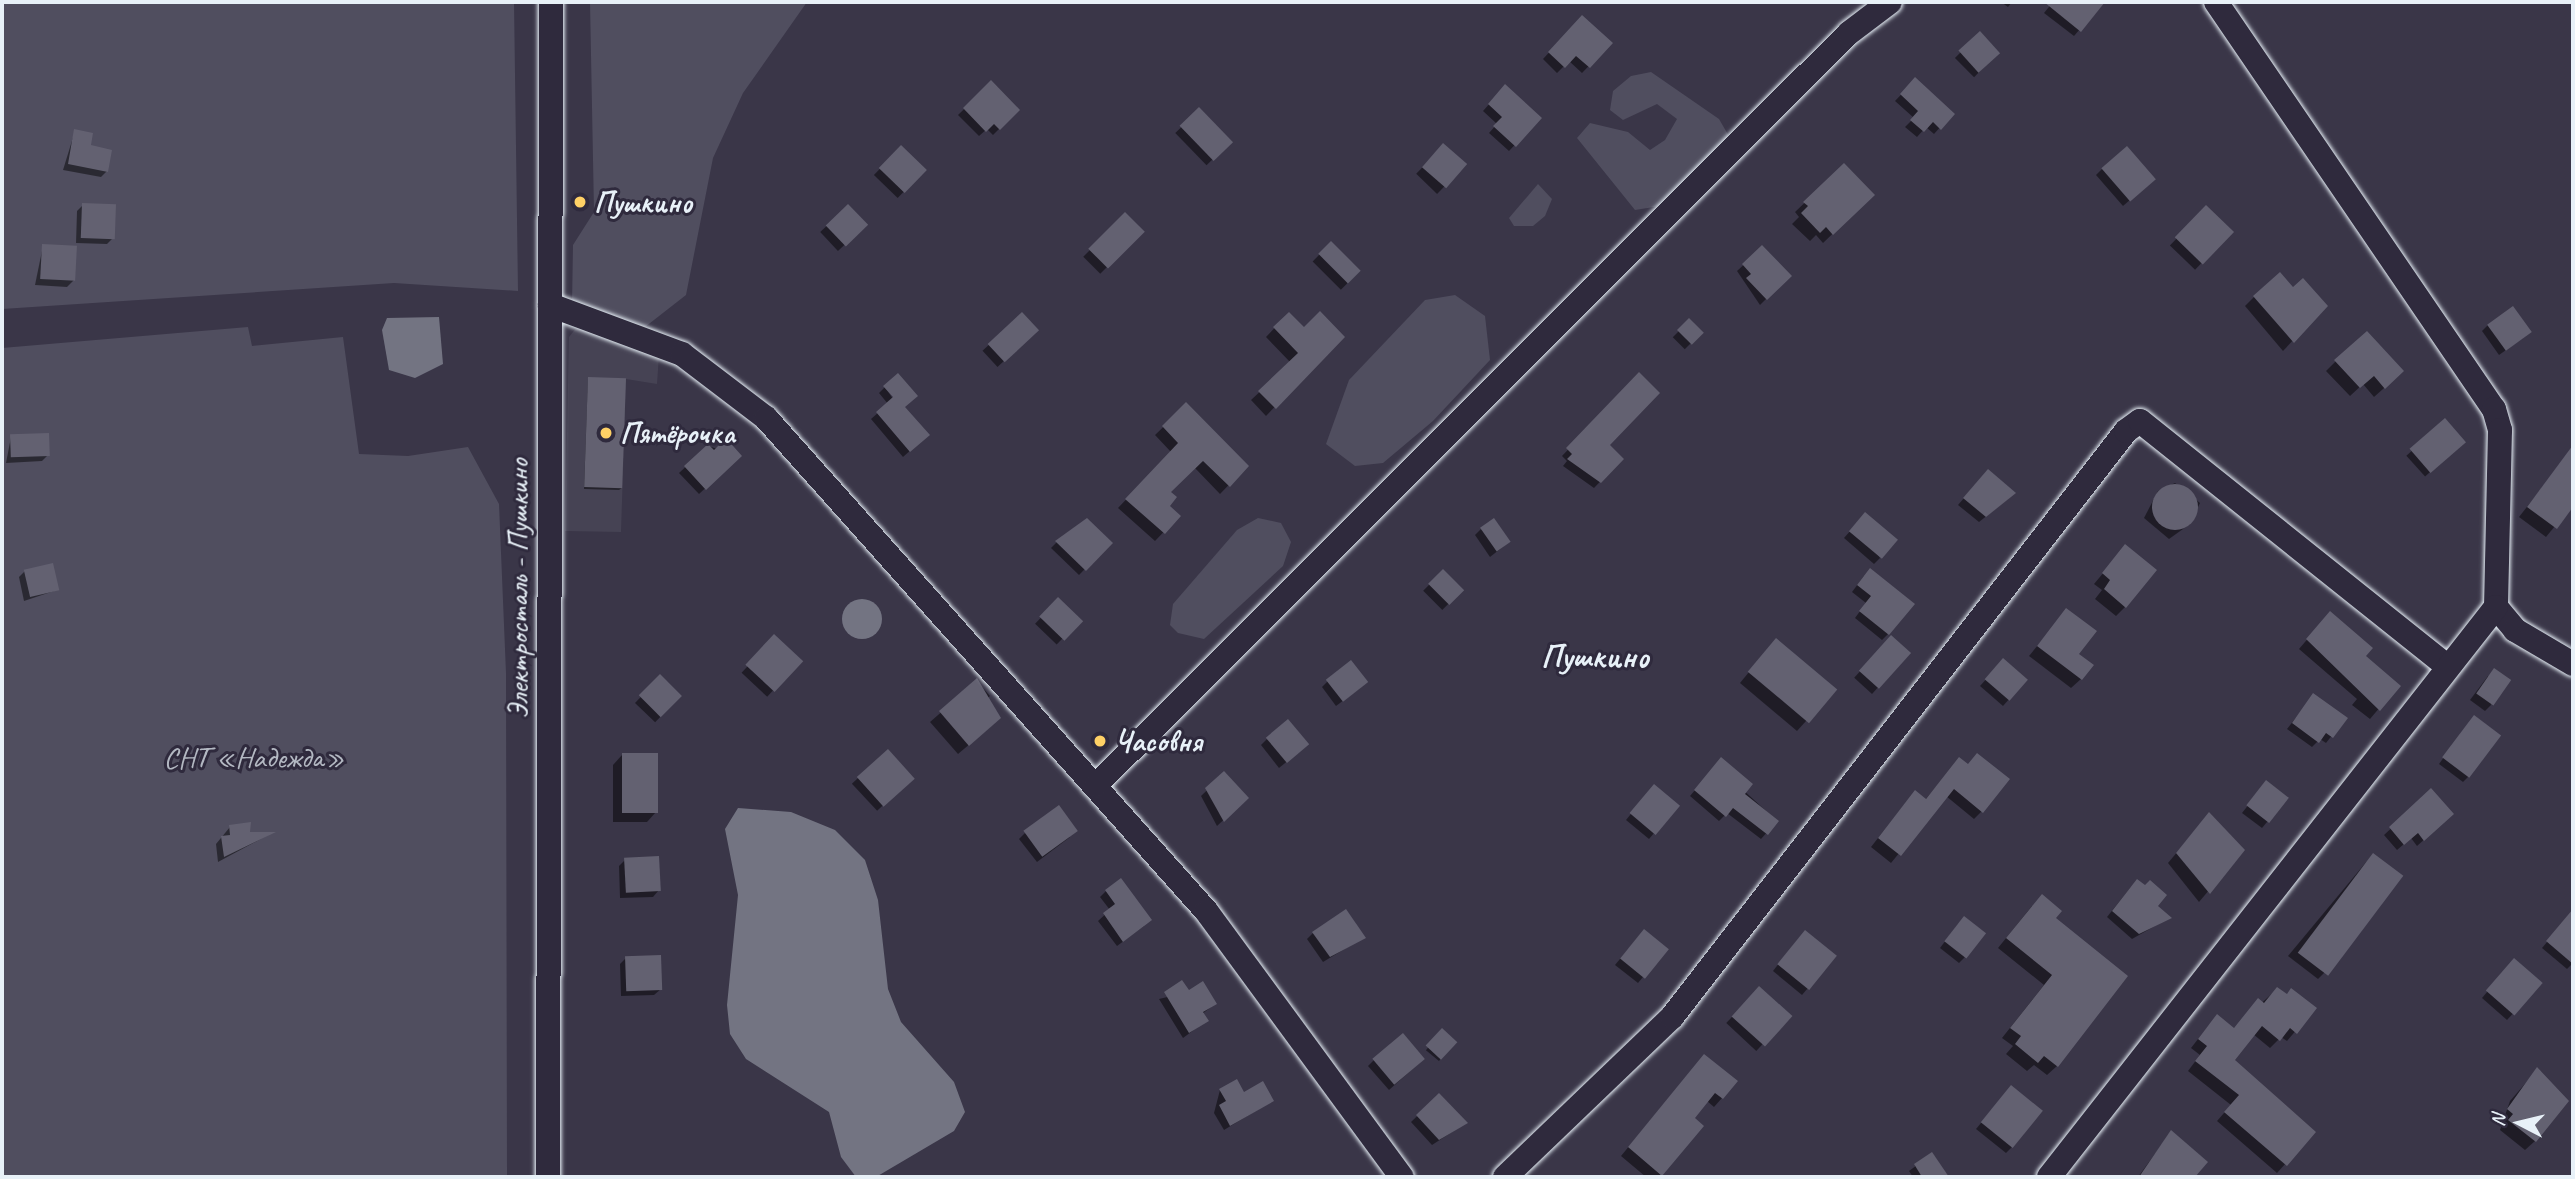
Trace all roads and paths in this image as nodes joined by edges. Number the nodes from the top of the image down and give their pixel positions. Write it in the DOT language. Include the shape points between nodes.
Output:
graph roads {
  1 [pos="551,2"];
  2 [pos="1890,2"];
  3 [pos="2216,2"];
  4 [pos="550,305"];
  5 [pos="2497,607"];
  6 [pos="2573,664"];
  7 [pos="2448,667"];
  8 [pos="1096,785"];
  9 [pos="548,1177"];
  10 [pos="1402,1177"];
  11 [pos="1505,1177"];
  12 [pos="2049,1177"];
  1 -- 4 [label="street, Электросталь - Пушкино"];
  2 -- 8 [label="street" via="1849,33"];
  3 -- 5 [label="street" via="2494,409 2500,442"];
  4 -- 8 [label="street" via="682,354 766,418"];
  4 -- 9 [label="street, Электросталь - Пушкино"];
  5 -- 6 [label="street" via="2515,630"];
  5 -- 7 [label="street"];
  7 -- 11 [label="street" via="2140,421 2126,431 1672,1017"];
  7 -- 12 [label="street"];
  8 -- 10 [label="street" via="1254,970"];
}
